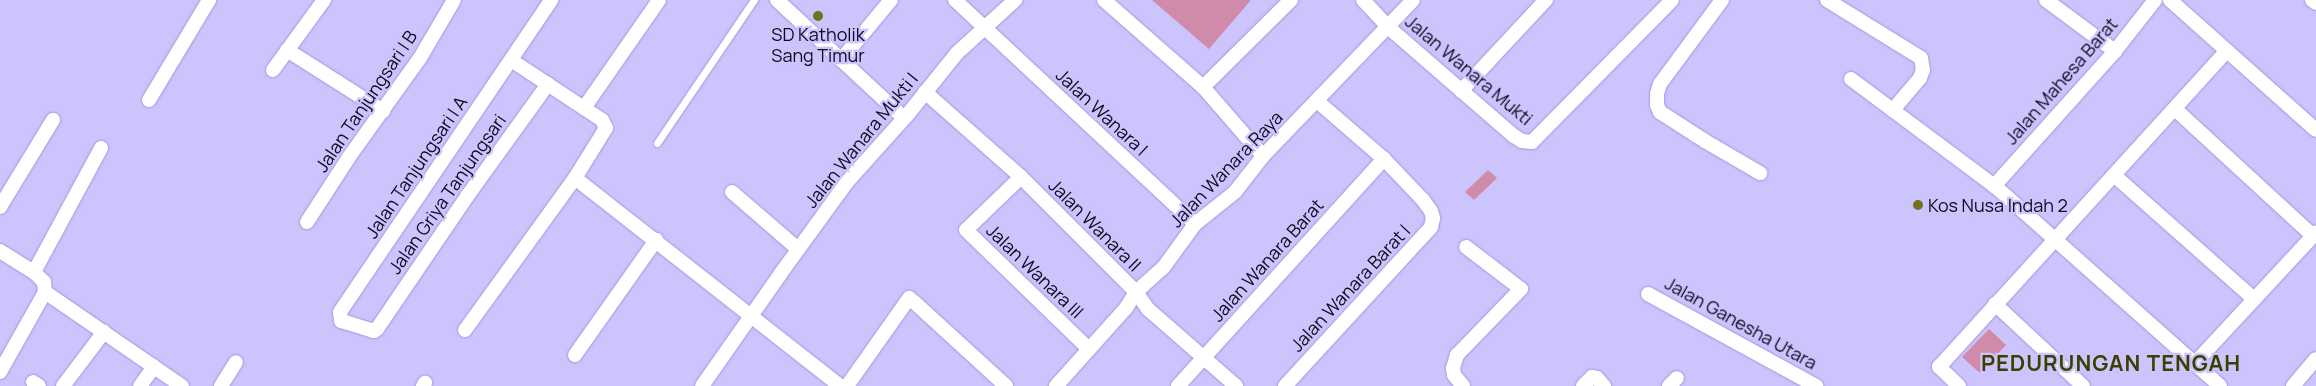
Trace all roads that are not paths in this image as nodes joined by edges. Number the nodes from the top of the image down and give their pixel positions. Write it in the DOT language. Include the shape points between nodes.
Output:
graph roads {
  1 [pos="209,0"];
  2 [pos="324,0"];
  3 [pos="454,0"];
  4 [pos="550,0"];
  5 [pos="649,0"];
  6 [pos="659,0"];
  7 [pos="754,0"];
  8 [pos="777,0"];
  9 [pos="891,0"];
  10 [pos="955,0"];
  11 [pos="1015,0"];
  12 [pos="1104,0"];
  13 [pos="1291,0"];
  14 [pos="1362,0"];
  15 [pos="1413,0"];
  16 [pos="1546,0"];
  17 [pos="1672,0"];
  18 [pos="1722,0"];
  19 [pos="1827,0"];
  20 [pos="2046,0"];
  21 [pos="2155,0"];
  22 [pos="2170,0"];
  23 [pos="2312,0"];
  24 [pos="2316,3"];
  25 [pos="1388,27"];
  26 [pos="984,28"];
  27 [pos="287,50"];
  28 [pos="2115,51"];
  29 [pos="2226,52"];
  30 [pos="511,60"];
  31 [pos="841,60"];
  32 [pos="273,70"];
  33 [pos="1851,79"];
  34 [pos="548,84"];
  35 [pos="1203,87"];
  36 [pos="1461,90"];
  37 [pos="925,92"];
  38 [pos="150,100"];
  39 [pos="1317,101"];
  40 [pos="581,106"];
  41 [pos="2174,109"];
  42 [pos="1893,110"];
  43 [pos="382,111"];
  44 [pos="903,117"];
  45 [pos="53,120"];
  46 [pos="2316,130"];
  47 [pos="657,143"];
  48 [pos="101,148"];
  49 [pos="1263,156"];
  50 [pos="1384,159"];
  51 [pos="1760,173"];
  52 [pos="2115,176"];
  53 [pos="1021,177"];
  54 [pos="575,178"];
  55 [pos="1994,186"];
  56 [pos="732,192"];
  57 [pos="0,207"];
  58 [pos="307,222"];
  59 [pos="1195,224"];
  60 [pos="2314,235"];
  61 [pos="656,240"];
  62 [pos="2056,240"];
  63 [pos="1466,247"];
  64 [pos="798,249"];
  65 [pos="0,251"];
  66 [pos="34,272"];
  67 [pos="45,292"];
  68 [pos="1136,292"];
  69 [pos="1648,294"];
  70 [pos="2254,299"];
  71 [pos="1994,304"];
  72 [pos="750,317"];
  73 [pos="378,327"];
  74 [pos="466,330"];
  75 [pos="104,332"];
  76 [pos="1089,349"];
  77 [pos="575,355"];
  78 [pos="1203,358"];
  79 [pos="2315,361"];
  80 [pos="236,362"];
  81 [pos="2194,363"];
  82 [pos="154,367"];
  83 [pos="0,372"];
  84 [pos="64,386"];
  85 [pos="140,386"];
  86 [pos="182,386"];
  87 [pos="221,386"];
  88 [pos="702,386"];
  89 [pos="840,386"];
  90 [pos="847,386"];
  91 [pos="1006,386"];
  92 [pos="1056,386"];
  93 [pos="1178,386"];
  94 [pos="1236,386"];
  95 [pos="1285,386"];
  96 [pos="1464,386"];
  97 [pos="1583,386"];
  98 [pos="1604,386"];
  99 [pos="1816,386"];
  100 [pos="1959,386"];
  101 [pos="2083,386"];
  102 [pos="2220,386"];
  103 [pos="2294,386"];
  1 -- 38 [label="street"];
  2 -- 27 [label="street"];
  3 -- 43 [label="street, Jalan Tanjungsari I B" via="420,58"];
  4 -- 30 [label="street, Jalan Tanjungsari I A"];
  5 -- 40 [label="street"];
  6 -- 40 [label="street"];
  7 -- 47 [label="lane"];
  8 -- 31 [label="street"];
  9 -- 31 [label="street"];
  10 -- 26 [label="street, Jalan Wanara I"];
  11 -- 26 [label="street, Jalan Wanara Mukti I"];
  12 -- 35 [label="street"];
  13 -- 35 [label="street"];
  14 -- 25 [label="street, Jalan Wanara Mukti"];
  15 -- 25 [label="street, Jalan Wanara Raya"];
  16 -- 36 [label="street"];
  17 -- 36 [label="street, Jalan Wanara Mukti" via="1532,142 1514,136"];
  18 -- 51 [label="street" via="1660,84 1657,104 1660,112"];
  19 -- 42 [label="street" via="1921,58 1923,70 1920,78"];
  20 -- 28 [label="street"];
  21 -- 28 [label="street, Jalan Mahesa Barat"];
  22 -- 29 [label="street"];
  23 -- 24 [label="street"];
  25 -- 36 [label="street, Jalan Wanara Mukti"];
  25 -- 39 [label="street, Jalan Wanara Raya"];
  26 -- 37 [label="street, Jalan Wanara Mukti I"];
  26 -- 59 [label="street, Jalan Wanara I"];
  27 -- 32 [label="street"];
  27 -- 43 [label="street"];
  28 -- 55 [label="street, Jalan Mahesa Barat"];
  29 -- 41 [label="street"];
  29 -- 46 [label="street"];
  30 -- 34 [label="street"];
  30 -- 73 [label="street, Jalan Tanjungsari I A" via="339,316 341,321 374,331"];
  31 -- 44 [label="street"];
  33 -- 42 [label="street"];
  34 -- 40 [label="street"];
  34 -- 73 [label="street, Jalan Griya Tanjungsari"];
  35 -- 49 [label="street"];
  37 -- 44 [label="street, Jalan Wanara Mukti I"];
  37 -- 53 [label="street, Jalan Wanara II"];
  39 -- 49 [label="street, Jalan Wanara Raya"];
  39 -- 50 [label="street"];
  40 -- 54 [label="street" via="602,120 606,128"];
  41 -- 52 [label="street"];
  41 -- 60 [label="street"];
  42 -- 55 [label="street"];
  43 -- 58 [label="street, Jalan Tanjungsari I B"];
  44 -- 64 [label="street, Jalan Wanara Mukti I" via="847,182"];
  45 -- 57 [label="street"];
  48 -- 66 [label="street"];
  49 -- 59 [label="street, Jalan Wanara Raya" via="1235,192"];
  50 -- 78 [label="street, Jalan Wanara Barat"];
  50 -- 95 [label="street, Jalan Wanara Barat I" via="1431,211 1431,227"];
  52 -- 62 [label="street"];
  52 -- 70 [label="street"];
  53 -- 68 [label="street, Jalan Wanara II"];
  53 -- 76 [label="street, Jalan Wanara III" via="966,230"];
  54 -- 61 [label="street"];
  54 -- 74 [label="street"];
  55 -- 62 [label="street"];
  56 -- 64 [label="street"];
  59 -- 68 [label="street, Jalan Wanara Raya" via="1163,268"];
  60 -- 70 [label="street"];
  61 -- 72 [label="street"];
  61 -- 77 [label="street"];
  62 -- 71 [label="street"];
  62 -- 81 [label="street"];
  63 -- 96 [label="street" via="1520,289 1456,355 1454,375"];
  64 -- 72 [label="street, Jalan Wanara Mukti I"];
  65 -- 66 [label="street"];
  66 -- 67 [label="street" via="44,282"];
  67 -- 75 [label="street"];
  67 -- 83 [label="street"];
  68 -- 76 [label="street, Jalan Wanara Raya"];
  68 -- 78 [label="street, Jalan Wanara II" via="1148,310"];
  69 -- 99 [label="street, Jalan Ganesha Utara"];
  70 -- 81 [label="street"];
  71 -- 100 [label="street" via="1939,367"];
  71 -- 101 [label="street"];
  72 -- 88 [label="street, Jalan Wanara Mukti I"];
  72 -- 89 [label="street"];
  75 -- 82 [label="street"];
  75 -- 84 [label="street"];
  76 -- 92 [label="street, Jalan Wanara Raya"];
  78 -- 93 [label="street, Jalan Wanara Barat"];
  78 -- 94 [label="street, Jalan Wanara II"];
  79 -- 103 [label="street"];
  80 -- 87 [label="street"];
  81 -- 102 [label="street"];
  82 -- 85 [label="street"];
  82 -- 86 [label="street"];
  90 -- 91 [label="street" via="911,300"];
  97 -- 98 [label="street" via="1592,377"];
}
